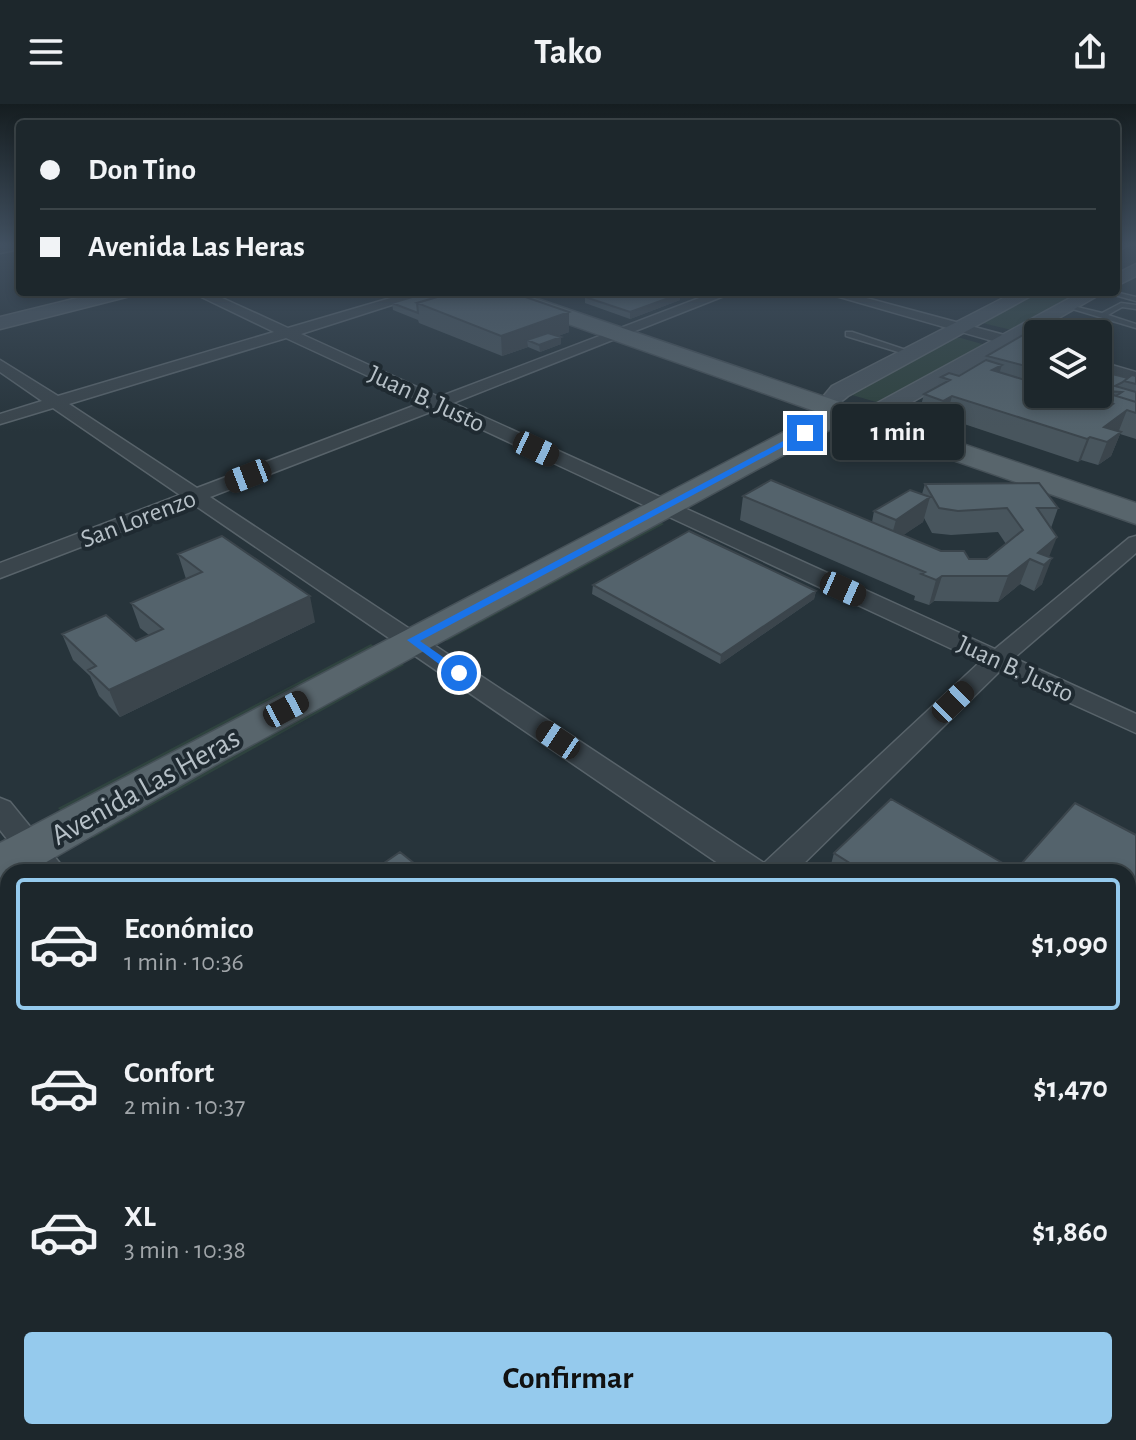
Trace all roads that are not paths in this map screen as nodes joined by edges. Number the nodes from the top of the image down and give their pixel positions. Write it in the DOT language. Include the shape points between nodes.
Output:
graph roads {
  1 [pos="34,306"];
  2 [pos="67,306"];
  3 [pos="228,306"];
  4 [pos="377,306"];
  5 [pos="543,306"];
  6 [pos="562,306"];
  7 [pos="691,306"];
  8 [pos="880,306"];
  9 [pos="1001,306"];
  10 [pos="1118,306"];
  11 [pos="1069,307"];
  12 [pos="1107,312"];
  13 [pos="0,315"];
  14 [pos="1136,316"];
  15 [pos="0,323"];
  16 [pos="1136,326"];
  17 [pos="958,328"];
  18 [pos="627,332"];
  19 [pos="285,334"];
  20 [pos="849,334"];
  21 [pos="1008,341"];
  22 [pos="1024,345"];
  23 [pos="911,353"];
  24 [pos="0,365"];
  25 [pos="1112,370"];
  26 [pos="1136,377"];
  27 [pos="55,402"];
  28 [pos="438,403"];
  29 [pos="848,409"];
  30 [pos="0,419"];
  31 [pos="196,496"];
  32 [pos="1136,502"];
  33 [pos="665,509"];
  34 [pos="1136,514"];
  35 [pos="1136,542"];
  36 [pos="0,571"];
  37 [pos="412,641"];
  38 [pos="998,659"];
  39 [pos="1136,724"];
  40 [pos="22,854"];
  41 [pos="742,864"];
  42 [pos="783,864"];
  1 -- 13 [label="main road"];
  2 -- 15 [label="main road"];
  3 -- 19 [label="street, Juan B. Justo"];
  4 -- 19 [label="street"];
  5 -- 18 [label="main road"];
  6 -- 18 [label="main road"];
  7 -- 18 [label="street, San Lorenzo"];
  8 -- 17 [label="street"];
  9 -- 17 [label="main road"];
  10 -- 12 [label="lane"];
  11 -- 12 [label="lane"];
  11 -- 21 [label="main road"];
  12 -- 14 [label="lane"];
  12 -- 16 [label="lane" via="1108,319"];
  17 -- 21 [label="street"];
  17 -- 23 [label="main road"];
  18 -- 28 [label="street, San Lorenzo"];
  18 -- 29 [label="main road"];
  19 -- 27 [label="street"];
  19 -- 28 [label="street, Juan B. Justo"];
  20 -- 23 [label="lane"];
  21 -- 22 [label="street"];
  21 -- 29 [label="main road"];
  23 -- 29 [label="main road"];
  24 -- 27 [label="street"];
  25 -- 26 [label="street"];
  27 -- 30 [label="street"];
  27 -- 31 [label="street"];
  28 -- 31 [label="street, San Lorenzo"];
  28 -- 33 [label="street, Juan B. Justo"];
  29 -- 32 [label="main road"];
  29 -- 33 [label="main road, Avenida Las Heras"];
  29 -- 34 [label="main road"];
  31 -- 36 [label="street, San Lorenzo"];
  31 -- 37 [label="street"];
  33 -- 37 [label="main road, Avenida Las Heras"];
  33 -- 38 [label="street, Juan B. Justo"];
  35 -- 38 [label="street"];
  37 -- 40 [label="main road, Avenida Las Heras"];
  37 -- 40 [label="main road, Avenida Las Heras"];
  37 -- 41 [label="street"];
  38 -- 39 [label="street, Juan B. Justo"];
  38 -- 42 [label="street"];
}
